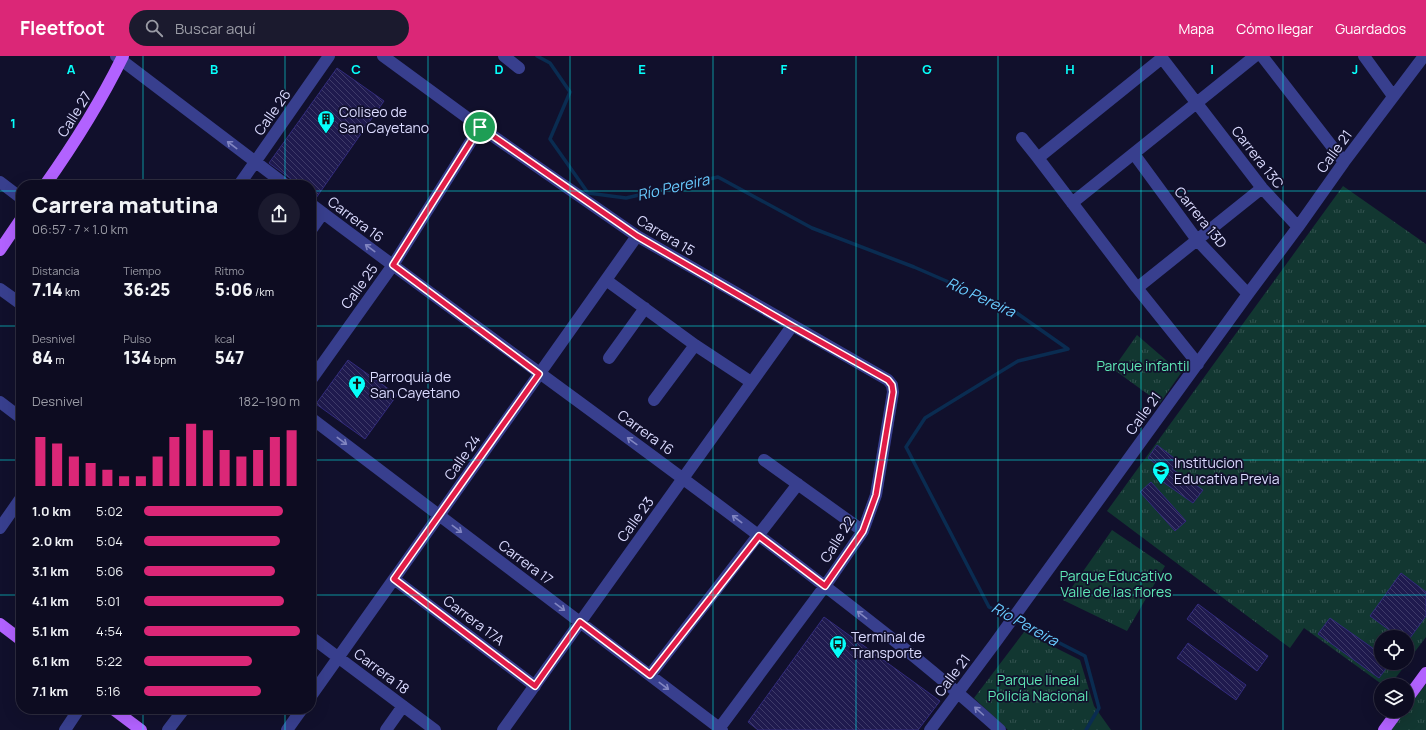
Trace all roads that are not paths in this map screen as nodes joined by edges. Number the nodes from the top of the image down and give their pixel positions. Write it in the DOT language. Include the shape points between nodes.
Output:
graph roads {
  1 [pos="329,56"];
  2 [pos="383,56"];
  3 [pos="504,56"];
  4 [pos="1255,56"];
  5 [pos="1262,56"];
  6 [pos="1364,56"];
  7 [pos="1424,56"];
  8 [pos="1163,57"];
  9 [pos="120,58"];
  10 [pos="519,68"];
  11 [pos="1393,96"];
  12 [pos="1198,103"];
  13 [pos="480,127"];
  14 [pos="1022,138"];
  15 [pos="1134,154"];
  16 [pos="1038,158"];
  17 [pos="255,162"];
  18 [pos="1344,162"];
  19 [pos="48,180"];
  20 [pos="242,180"];
  21 [pos="279,180"];
  22 [pos="0,182"];
  23 [pos="1262,188"];
  24 [pos="16,194"];
  25 [pos="1072,203"];
  26 [pos="316,208"];
  27 [pos="323,213"];
  28 [pos="316,223"];
  29 [pos="16,226"];
  30 [pos="1298,228"];
  31 [pos="637,236"];
  32 [pos="1197,240"];
  33 [pos="0,250"];
  34 [pos="393,265"];
  35 [pos="606,280"];
  36 [pos="1137,288"];
  37 [pos="0,289"];
  38 [pos="1248,294"];
  39 [pos="16,300"];
  40 [pos="645,308"];
  41 [pos="792,326"];
  42 [pos="695,345"];
  43 [pos="609,358"];
  44 [pos="1198,364"];
  45 [pos="316,373"];
  46 [pos="539,374"];
  47 [pos="888,380"];
  48 [pos="751,382"];
  49 [pos="654,400"];
  50 [pos="0,402"];
  51 [pos="16,414"];
  52 [pos="316,422"];
  53 [pos="764,460"];
  54 [pos="683,478"];
  55 [pos="798,484"];
  56 [pos="16,505"];
  57 [pos="439,515"];
  58 [pos="0,528"];
  59 [pos="863,531"];
  60 [pos="759,536"];
  61 [pos="394,579"];
  62 [pos="825,586"];
  63 [pos="580,622"];
  64 [pos="0,624"];
  65 [pos="16,636"];
  66 [pos="316,640"];
  67 [pos="338,657"];
  68 [pos="1426,673"];
  69 [pos="650,675"];
  70 [pos="535,686"];
  71 [pos="316,689"];
  72 [pos="1414,689"];
  73 [pos="958,692"];
  74 [pos="402,706"];
  75 [pos="76,714"];
  76 [pos="120,714"];
  77 [pos="180,714"];
  78 [pos="298,714"];
  79 [pos="1393,718"];
  80 [pos="720,729"];
  81 [pos="65,730"];
  82 [pos="141,730"];
  83 [pos="168,730"];
  84 [pos="287,730"];
  85 [pos="386,730"];
  86 [pos="435,730"];
  87 [pos="503,730"];
  88 [pos="930,730"];
  89 [pos="1000,730"];
  90 [pos="1384,730"];
  1 -- 17 [label="street, Calle 26"];
  2 -- 13 [label="street, Carrera 15"];
  3 -- 10 [label="street"];
  4 -- 12 [label="street"];
  5 -- 18 [label="street"];
  6 -- 11 [label="street"];
  7 -- 11 [label="street, Calle 21"];
  8 -- 12 [label="street, Carrera 13C"];
  8 -- 16 [label="street"];
  17 -- 9 [label="street, one-way"];
  9 -- 19 [label="main road, Calle 27" via="106,92"];
  11 -- 18 [label="street, Calle 21"];
  12 -- 15 [label="street"];
  12 -- 23 [label="street, Carrera 13C"];
  13 -- 31 [label="street, Carrera 15"];
  13 -- 34 [label="street, Calle 25"];
  14 -- 16 [label="street"];
  15 -- 25 [label="street"];
  15 -- 32 [label="street, Carrera 13D"];
  16 -- 25 [label="street"];
  17 -- 20 [label="street, Calle 26"];
  17 -- 21 [label="street"];
  18 -- 30 [label="street, Calle 21"];
  22 -- 24 [label="street"];
  23 -- 30 [label="street, Carrera 13C"];
  23 -- 32 [label="street"];
  25 -- 36 [label="street"];
  26 -- 27 [label="street, Carrera 16"];
  27 -- 28 [label="street"];
  34 -- 27 [label="street, Carrera 16, one-way"];
  29 -- 33 [label="main road"];
  30 -- 38 [label="street, Calle 21"];
  31 -- 35 [label="street, Calle 24"];
  31 -- 41 [label="street, Carrera 15"];
  32 -- 36 [label="street"];
  32 -- 38 [label="street, Carrera 13D"];
  34 -- 45 [label="street, Calle 25"];
  34 -- 46 [label="street, Carrera 16"];
  35 -- 40 [label="street"];
  35 -- 46 [label="street, Calle 24"];
  36 -- 44 [label="street"];
  37 -- 39 [label="street"];
  38 -- 44 [label="street, Calle 21"];
  40 -- 42 [label="street"];
  40 -- 43 [label="street"];
  41 -- 47 [label="street, Carrera 15"];
  41 -- 48 [label="street, Calle 23"];
  42 -- 48 [label="street"];
  42 -- 49 [label="street"];
  44 -- 73 [label="street, Calle 21"];
  54 -- 46 [label="street, Carrera 16, one-way"];
  46 -- 57 [label="street, Calle 24"];
  47 -- 59 [label="street, Calle 22" via="893,392 876,495"];
  48 -- 54 [label="street, Calle 23"];
  50 -- 51 [label="street"];
  52 -- 57 [label="street, Carrera 17, one-way"];
  53 -- 55 [label="street"];
  60 -- 54 [label="street, Carrera 16, one-way"];
  54 -- 63 [label="street, Calle 23"];
  55 -- 59 [label="street"];
  55 -- 60 [label="street"];
  56 -- 58 [label="street"];
  57 -- 61 [label="street, Calle 24"];
  57 -- 63 [label="street, Carrera 17, one-way"];
  59 -- 62 [label="street, Calle 22"];
  60 -- 62 [label="street, Carrera 16"];
  60 -- 69 [label="street"];
  61 -- 67 [label="street, Calle 24"];
  61 -- 70 [label="street, Carrera 17A"];
  73 -- 62 [label="street, Carrera 16, one-way"];
  62 -- 80 [label="street, Calle 22"];
  63 -- 69 [label="street, Carrera 17"];
  63 -- 70 [label="street, Calle 23"];
  64 -- 65 [label="main road"];
  66 -- 67 [label="street, Carrera 18"];
  67 -- 71 [label="street, Calle 24"];
  67 -- 74 [label="street, Carrera 18"];
  68 -- 72 [label="main road"];
  69 -- 80 [label="street, Carrera 17, one-way"];
  70 -- 87 [label="street, Calle 23"];
  73 -- 88 [label="street, Calle 21"];
  89 -- 73 [label="street, Carrera 16, one-way"];
  74 -- 85 [label="street"];
  74 -- 86 [label="street, Carrera 18"];
  75 -- 81 [label="street"];
  76 -- 82 [label="main road"];
  77 -- 83 [label="street"];
  78 -- 84 [label="street"];
  79 -- 90 [label="main road"];
}
